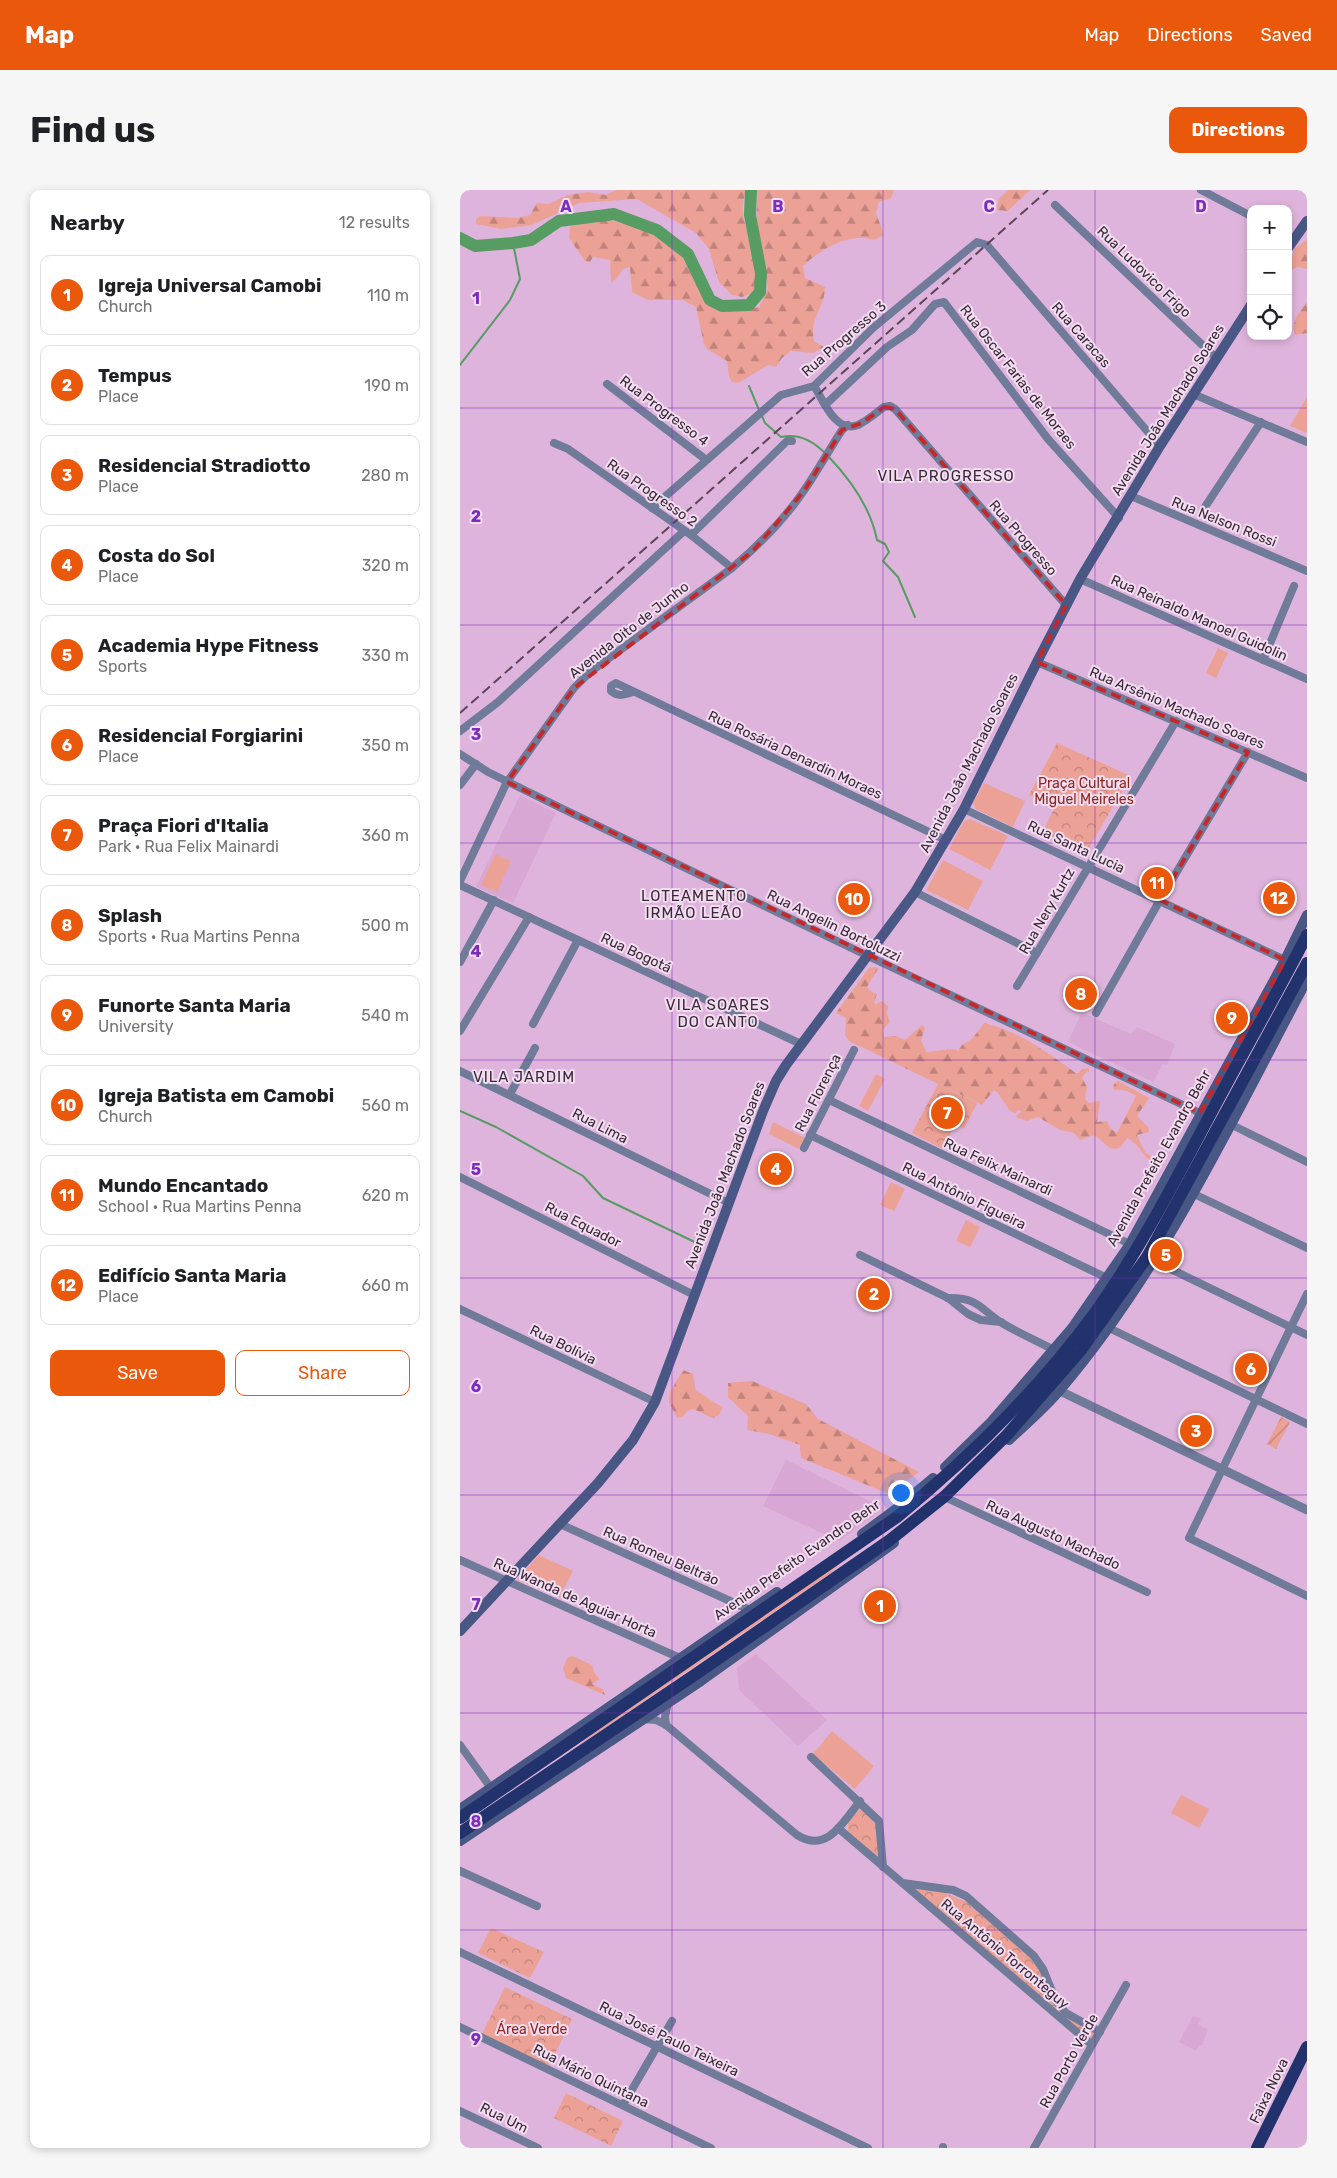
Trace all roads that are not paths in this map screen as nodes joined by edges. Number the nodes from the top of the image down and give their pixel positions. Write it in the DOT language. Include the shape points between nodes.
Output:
graph roads {
  1 [pos="1201,190"];
  2 [pos="1055,205"];
  3 [pos="1247,214"];
  4 [pos="1307,221"];
  5 [pos="1292,237"];
  6 [pos="982,242"];
  7 [pos="1247,310"];
  8 [pos="1215,358"];
  9 [pos="607,384"];
  10 [pos="814,386"];
  11 [pos="1193,394"];
  12 [pos="825,404"];
  13 [pos="1261,422"];
  14 [pos="848,425"];
  15 [pos="792,441"];
  16 [pos="1307,442"];
  17 [pos="554,443"];
  18 [pos="1160,446"];
  19 [pos="705,459"];
  20 [pos="1131,496"];
  21 [pos="652,508"];
  22 [pos="1203,510"];
  23 [pos="1119,518"];
  24 [pos="688,533"];
  25 [pos="732,568"];
  26 [pos="1307,571"];
  27 [pos="1080,579"];
  28 [pos="1294,586"];
  29 [pos="1066,605"];
  30 [pos="1263,660"];
  31 [pos="1037,662"];
  32 [pos="1307,679"];
  33 [pos="633,692"];
  34 [pos="1176,721"];
  35 [pos="460,731"];
  36 [pos="1248,752"];
  37 [pos="460,754"];
  38 [pos="476,764"];
  39 [pos="1307,778"];
  40 [pos="507,782"];
  41 [pos="460,785"];
  42 [pos="964,809"];
  43 [pos="946,840"];
  44 [pos="1087,866"];
  45 [pos="460,881"];
  46 [pos="460,885"];
  47 [pos="915,892"];
  48 [pos="494,900"];
  49 [pos="1160,900"];
  50 [pos="1307,915"];
  51 [pos="529,917"];
  52 [pos="1307,935"];
  53 [pos="578,940"];
  54 [pos="1037,953"];
  55 [pos="868,956"];
  56 [pos="460,962"];
  57 [pos="1288,963"];
  58 [pos="1307,963"];
  59 [pos="1307,980"];
  60 [pos="1017,986"];
  61 [pos="1292,991"];
  62 [pos="1096,1013"];
  63 [pos="1288,1015"];
  64 [pos="532,1024"];
  65 [pos="1274,1025"];
  66 [pos="460,1031"];
  67 [pos="801,1044"];
  68 [pos="535,1048"];
  69 [pos="854,1050"];
  70 [pos="460,1071"];
  71 [pos="1226,1084"];
  72 [pos="510,1094"];
  73 [pos="829,1100"];
  74 [pos="1200,1113"];
  75 [pos="1230,1124"];
  76 [pos="810,1135"];
  77 [pos="804,1148"];
  78 [pos="1191,1150"];
  79 [pos="1307,1162"];
  80 [pos="460,1177"];
  81 [pos="1192,1192"];
  82 [pos="729,1203"];
  83 [pos="1134,1247"];
  84 [pos="1307,1248"];
  85 [pos="860,1255"];
  86 [pos="1154,1261"];
  87 [pos="1107,1278"];
  88 [pos="1126,1290"];
  89 [pos="1307,1294"];
  90 [pos="694,1295"];
  91 [pos="948,1298"];
  92 [pos="460,1309"];
  93 [pos="1093,1314"];
  94 [pos="1001,1322"];
  95 [pos="1109,1328"];
  96 [pos="1291,1328"];
  97 [pos="1307,1335"];
  98 [pos="1055,1355"];
  99 [pos="1057,1386"];
  100 [pos="1256,1399"];
  101 [pos="655,1402"];
  102 [pos="1307,1424"];
  103 [pos="1011,1439"];
  104 [pos="974,1468"];
  105 [pos="1222,1470"];
  106 [pos="949,1499"];
  107 [pos="1307,1510"];
  108 [pos="896,1514"];
  109 [pos="560,1524"];
  110 [pos="890,1540"];
  111 [pos="460,1560"];
  112 [pos="506,1582"];
  113 [pos="1147,1592"];
  114 [pos="1307,1596"];
  115 [pos="795,1607"];
  116 [pos="750,1610"];
  117 [pos="460,1630"];
  118 [pos="757,1640"];
  119 [pos="680,1658"];
  120 [pos="668,1702"];
  121 [pos="640,1720"];
  122 [pos="666,1724"];
  123 [pos="582,1734"];
  124 [pos="460,1745"];
  125 [pos="811,1757"];
  126 [pos="566,1766"];
  127 [pos="527,1771"];
  128 [pos="491,1788"];
  129 [pos="860,1801"];
  130 [pos="500,1814"];
  131 [pos="462,1821"];
  132 [pos="838,1828"];
  133 [pos="460,1841"];
  134 [pos="883,1867"];
  135 [pos="460,1871"];
  136 [pos="901,1882"];
  137 [pos="537,1906"];
  138 [pos="460,1952"];
  139 [pos="1126,1985"];
  140 [pos="672,2021"];
  141 [pos="460,2027"];
  142 [pos="1100,2032"];
  143 [pos="1092,2045"];
  144 [pos="1307,2046"];
  145 [pos="657,2047"];
  146 [pos="623,2105"];
  147 [pos="460,2111"];
  148 [pos="521,2145"];
  149 [pos="538,2148"];
  150 [pos="711,2148"];
  151 [pos="868,2148"];
  152 [pos="1034,2148"];
  153 [pos="1257,2148"];
  1 -- 3 [label="street"];
  2 -- 8 [label="street, Rua Ludovico Frigo"];
  4 -- 5 [label="main road"];
  6 -- 10 [label="street, Rua Progresso 3" via="972,244 873,328"];
  6 -- 18 [label="street, Rua Caracas"];
  7 -- 8 [label="main road, Avenida João Machado Soares"];
  8 -- 11 [label="main road, Avenida João Machado Soares"];
  9 -- 19 [label="street, Rua Progresso 4"];
  10 -- 12 [label="street"];
  10 -- 19 [label="street, Rua Progresso 3" via="781,395"];
  11 -- 13 [label="street"];
  11 -- 18 [label="main road, Avenida João Machado Soares"];
  12 -- 14 [label="street" via="834,419"];
  12 -- 23 [label="street, Rua Oscar Farias de Moraes" via="887,347 912,330 935,304 944,302 1048,440"];
  13 -- 16 [label="street"];
  13 -- 22 [label="street"];
  14 -- 25 [label="street, Avenida Oito de Junho" via="787,514"];
  14 -- 29 [label="street, Rua Progresso" via="856,426 884,407 895,409"];
  15 -- 24 [label="street" via="787,441"];
  17 -- 21 [label="street, Rua Progresso 2"];
  18 -- 20 [label="main road, Avenida João Machado Soares"];
  19 -- 21 [label="street, Rua Progresso 3"];
  20 -- 23 [label="main road, Avenida João Machado Soares"];
  20 -- 26 [label="street, Rua Nelson Rossi"];
  21 -- 24 [label="street, Rua Progresso 2"];
  23 -- 27 [label="main road, Avenida João Machado Soares"];
  24 -- 25 [label="street, Rua Progresso 2"];
  24 -- 35 [label="street" via="498,702"];
  25 -- 40 [label="street, Avenida Oito de Junho" via="590,672 574,688"];
  27 -- 29 [label="main road, Avenida João Machado Soares"];
  27 -- 30 [label="street, Rua Reinaldo Manoel Guidolin"];
  28 -- 30 [label="street"];
  29 -- 31 [label="main road, Avenida João Machado Soares"];
  30 -- 32 [label="street, Rua Reinaldo Manoel Guidolin"];
  31 -- 34 [label="street, Rua Arsênio Machado Soares"];
  31 -- 42 [label="main road, Avenida João Machado Soares"];
  33 -- 43 [label="street, Rua Rosária Denardin Moraes"];
  34 -- 36 [label="street, Rua Arsênio Machado Soares"];
  34 -- 44 [label="street, Rua Nery Kurtz"];
  36 -- 39 [label="street, Rua Arsênio Machado Soares"];
  36 -- 49 [label="street"];
  37 -- 38 [label="street, Rua Angelin Bortoluzzi"];
  38 -- 40 [label="street, Rua Angelin Bortoluzzi"];
  38 -- 41 [label="street"];
  40 -- 45 [label="street, Avenida Oito de Junho"];
  40 -- 55 [label="street, Rua Angelin Bortoluzzi"];
  42 -- 43 [label="main road, Avenida João Machado Soares"];
  42 -- 44 [label="street, Rua Santa Lucia"];
  43 -- 47 [label="main road, Avenida João Machado Soares"];
  44 -- 49 [label="street, Rua Santa Lucia"];
  44 -- 54 [label="street, Rua Nery Kurtz"];
  46 -- 48 [label="street, Rua Bogotá"];
  47 -- 54 [label="street"];
  47 -- 55 [label="main road, Avenida João Machado Soares"];
  48 -- 51 [label="street, Rua Bogotá"];
  48 -- 56 [label="street"];
  49 -- 57 [label="street, Rua Santa Lucia"];
  49 -- 62 [label="street"];
  50 -- 57 [label="main road, Avenida Prefeito Evandro Behr"];
  51 -- 53 [label="street, Rua Bogotá"];
  51 -- 66 [label="street"];
  52 -- 57 [label="highway, Avenida Prefeito Evandro Behr"];
  53 -- 64 [label="street"];
  53 -- 67 [label="street, Rua Bogotá"];
  54 -- 60 [label="street, Rua Nery Kurtz"];
  55 -- 67 [label="main road, Avenida João Machado Soares"];
  55 -- 74 [label="street, Rua Angelin Bortoluzzi"];
  57 -- 61 [label="highway"];
  57 -- 71 [label="highway, Avenida Prefeito Evandro Behr"];
  57 -- 74 [label="main road, Avenida Prefeito Evandro Behr"];
  58 -- 61 [label="highway"];
  59 -- 63 [label="main road"];
  61 -- 63 [label="highway"];
  61 -- 65 [label="highway"];
  63 -- 65 [label="highway"];
  63 -- 75 [label="main road"];
  65 -- 88 [label="highway" via="1166,1224"];
  67 -- 82 [label="main road, Avenida João Machado Soares" via="776,1081"];
  68 -- 72 [label="street"];
  69 -- 73 [label="street, Rua Florença"];
  70 -- 72 [label="street, Rua Lima"];
  71 -- 74 [label="highway"];
  71 -- 78 [label="highway, Avenida Prefeito Evandro Behr"];
  72 -- 82 [label="street, Rua Lima"];
  73 -- 76 [label="street, Rua Florença"];
  73 -- 83 [label="street, Rua Felix Mainardi"];
  74 -- 78 [label="highway"];
  74 -- 83 [label="main road, Avenida Prefeito Evandro Behr"];
  75 -- 79 [label="street"];
  75 -- 81 [label="main road"];
  76 -- 77 [label="street, Rua Florença"];
  76 -- 87 [label="street, Rua Antônio Figueira"];
  78 -- 83 [label="highway, Avenida Prefeito Evandro Behr"];
  80 -- 90 [label="street, Rua Equador"];
  81 -- 84 [label="street"];
  81 -- 86 [label="main road"];
  82 -- 90 [label="main road, Avenida João Machado Soares"];
  83 -- 87 [label="highway"];
  83 -- 93 [label="highway, Avenida Prefeito Evandro Behr"];
  85 -- 91 [label="street"];
  86 -- 95 [label="main road"];
  86 -- 96 [label="street"];
  87 -- 93 [label="highway"];
  87 -- 98 [label="main road, Avenida Prefeito Evandro Behr"];
  88 -- 95 [label="highway"];
  88 -- 99 [label="highway"];
  89 -- 96 [label="street"];
  90 -- 101 [label="main road, Avenida João Machado Soares"];
  91 -- 94 [label="street" via="981,1320"];
  91 -- 94 [label="street" via="975,1302"];
  92 -- 101 [label="street, Rua Bolívia"];
  93 -- 98 [label="highway, Avenida Prefeito Evandro Behr"];
  94 -- 98 [label="street"];
  95 -- 99 [label="main road"];
  95 -- 100 [label="street"];
  96 -- 97 [label="street"];
  96 -- 100 [label="street"];
  98 -- 99 [label="highway"];
  98 -- 108 [label="highway, Avenida Prefeito Evandro Behr" via="996,1426 957,1464"];
  99 -- 103 [label="main road"];
  99 -- 104 [label="highway"];
  99 -- 105 [label="street"];
  100 -- 102 [label="street"];
  100 -- 105 [label="street"];
  101 -- 109 [label="main road, Avenida João Machado Soares" via="619,1458"];
  103 -- 104 [label="highway"];
  103 -- 106 [label="main road"];
  104 -- 110 [label="highway"];
  105 -- 107 [label="street"];
  105 -- 114 [label="street" via="1189,1538"];
  106 -- 113 [label="street, Rua Augusto Machado"];
  106 -- 118 [label="main road" via="883,1553"];
  108 -- 110 [label="highway" via="897,1526"];
  108 -- 116 [label="main road, Avenida Prefeito Evandro Behr"];
  108 -- 123 [label="highway, Avenida Prefeito Evandro Behr"];
  109 -- 112 [label="main road, Avenida João Machado Soares"];
  109 -- 116 [label="street, Rua Romeu Beltrão"];
  110 -- 115 [label="highway"];
  111 -- 112 [label="street, Rua Wanda de Aguiar Horta"];
  112 -- 117 [label="main road, Avenida João Machado Soares"];
  112 -- 119 [label="street, Rua Wanda de Aguiar Horta"];
  115 -- 118 [label="highway"];
  115 -- 126 [label="highway"];
  116 -- 119 [label="main road, Avenida Prefeito Evandro Behr"];
  118 -- 120 [label="main road"];
  119 -- 128 [label="main road, Avenida Prefeito Evandro Behr"];
  120 -- 121 [label="main road"];
  120 -- 122 [label="street"];
  121 -- 122 [label="street"];
  121 -- 126 [label="main road"];
  122 -- 132 [label="street" via="804,1839 821,1841"];
  123 -- 126 [label="highway" via="565,1752"];
  123 -- 127 [label="highway, Avenida Prefeito Evandro Behr"];
  124 -- 128 [label="street"];
  125 -- 129 [label="street"];
  126 -- 130 [label="main road"];
  126 -- 131 [label="highway"];
  127 -- 128 [label="highway"];
  127 -- 131 [label="highway, Avenida Prefeito Evandro Behr"];
  128 -- 131 [label="highway"];
  129 -- 132 [label="street"];
  129 -- 134 [label="street" via="879,1821"];
  130 -- 131 [label="highway"];
  130 -- 133 [label="main road"];
  132 -- 134 [label="street, Rua Antônio Torronteguy"];
  134 -- 136 [label="street, Rua Antônio Torronteguy"];
  135 -- 137 [label="street"];
  136 -- 142 [label="street, Rua Antônio Torronteguy" via="953,1890 966,1896 1034,1956 1056,2001 1066,2013"];
  136 -- 143 [label="street, Rua Antônio Torronteguy"];
  138 -- 145 [label="street, Rua José Paulo Teixeira"];
  139 -- 142 [label="street, Rua Porto Verde"];
  140 -- 145 [label="street"];
  141 -- 146 [label="street, Rua Mário Quintana"];
  142 -- 143 [label="street, Rua Porto Verde"];
  143 -- 152 [label="street, Rua Porto Verde"];
  144 -- 153 [label="highway, Faixa Nova"];
  145 -- 146 [label="street"];
  145 -- 151 [label="street, Rua José Paulo Teixeira"];
  146 -- 150 [label="street, Rua Mário Quintana"];
  147 -- 148 [label="street, Rua Um"];
  148 -- 149 [label="street, Rua Um"];
}
